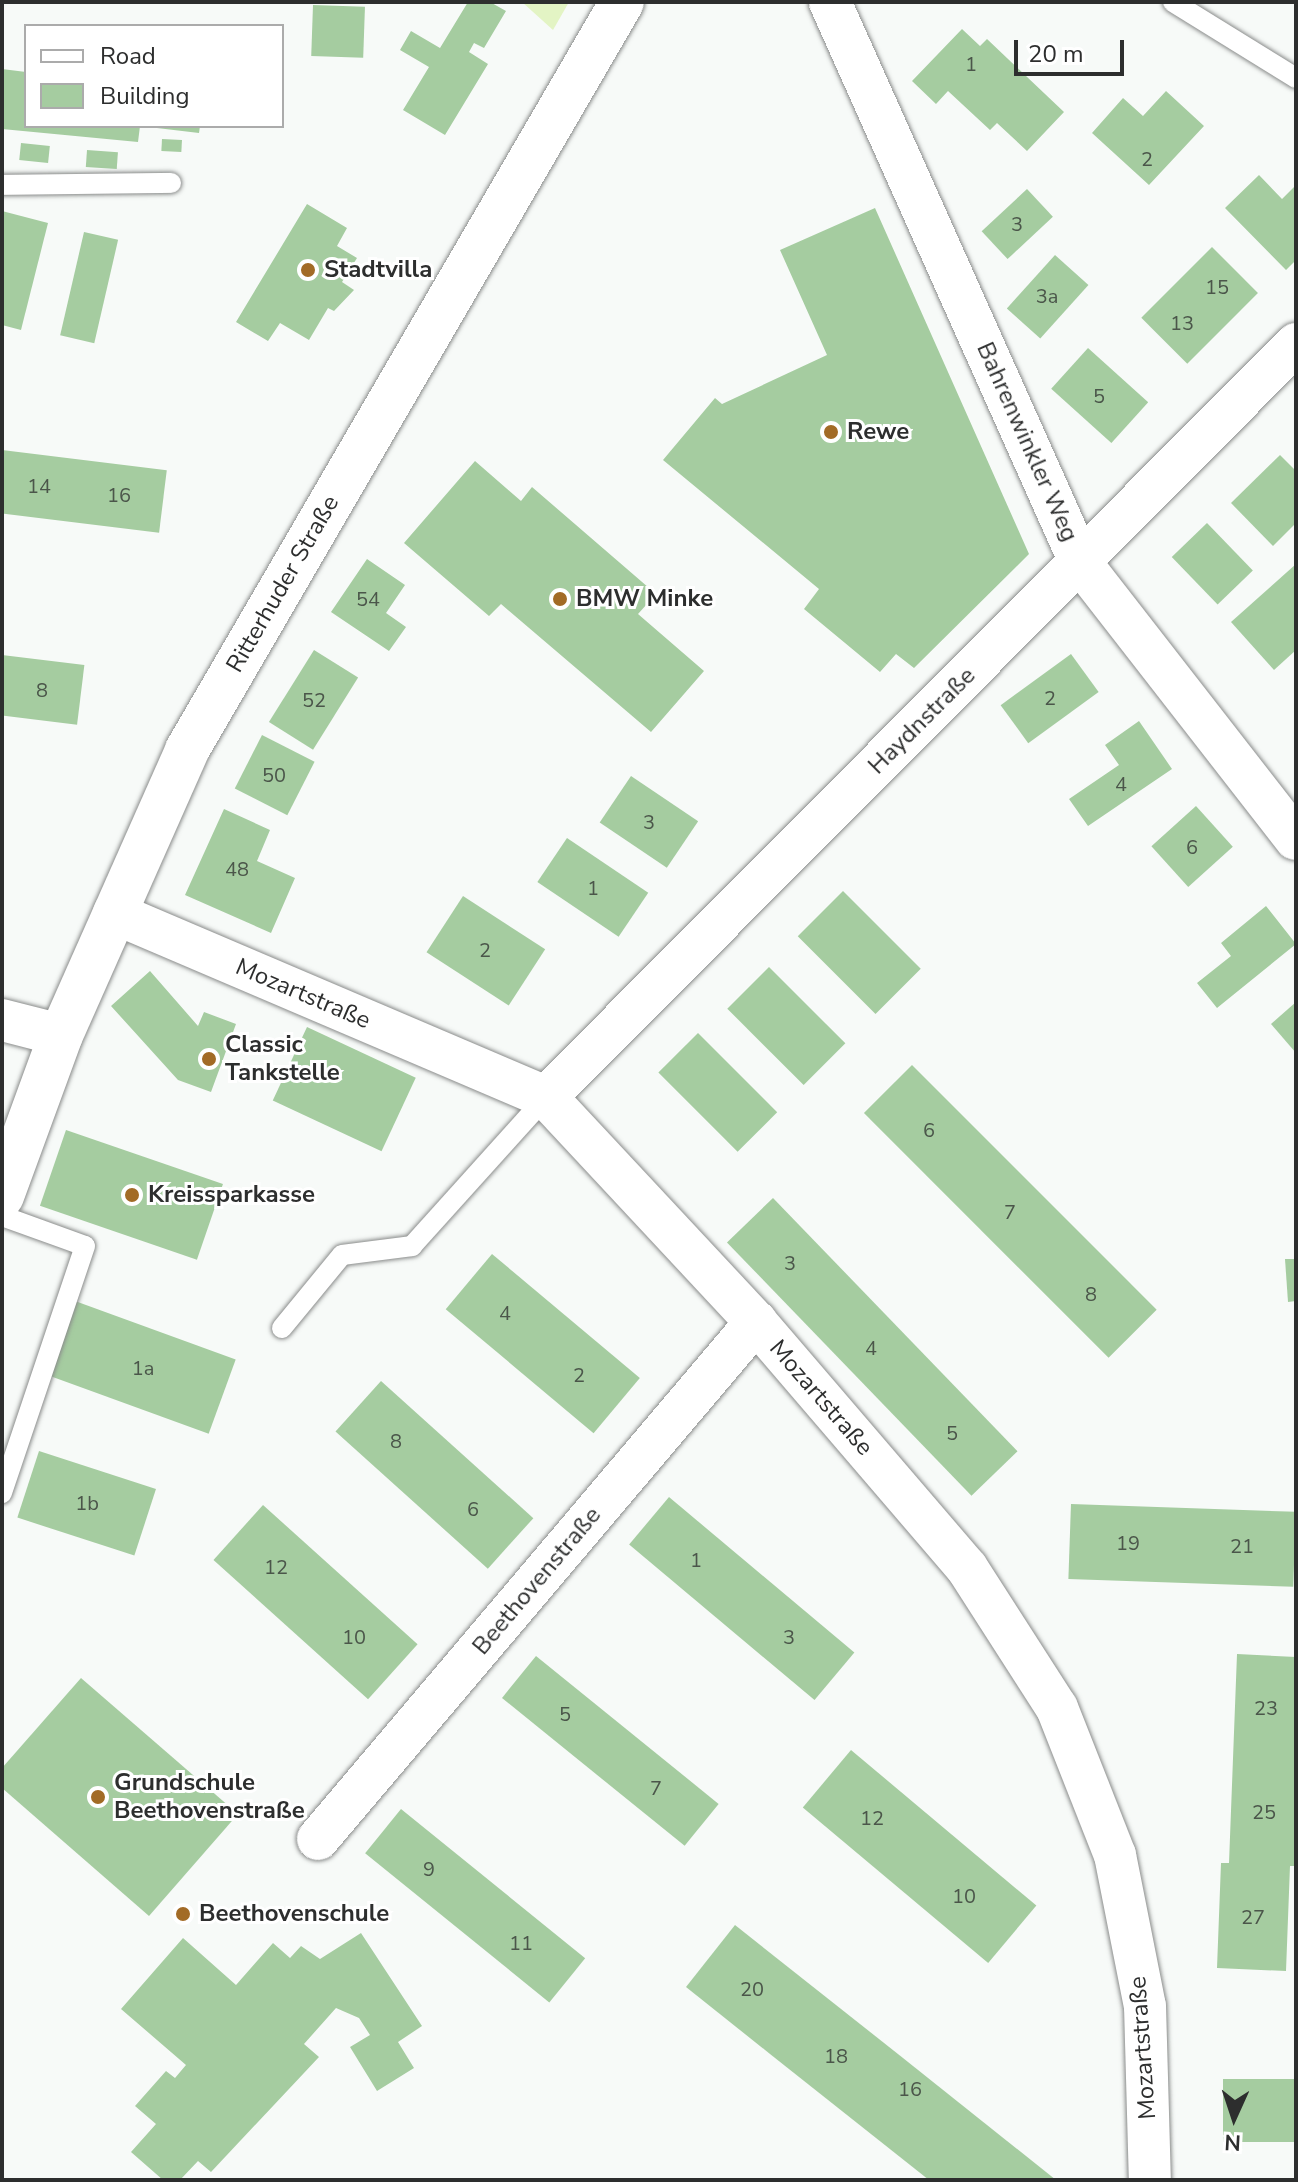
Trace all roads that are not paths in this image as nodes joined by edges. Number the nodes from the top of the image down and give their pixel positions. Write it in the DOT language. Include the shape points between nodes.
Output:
graph roads {
  1 [pos="622,2"];
  2 [pos="830,2"];
  3 [pos="1173,2"];
  4 [pos="1296,78"];
  5 [pos="171,183"];
  6 [pos="2,185"];
  7 [pos="1296,344"];
  8 [pos="1080,562"];
  9 [pos="1296,839"];
  10 [pos="114,913"];
  11 [pos="2,1020"];
  12 [pos="61,1035"];
  13 [pos="546,1097"];
  14 [pos="2,1196"];
  15 [pos="2,1216"];
  16 [pos="756,1322"];
  17 [pos="282,1328"];
  18 [pos="2,1493"];
  19 [pos="318,1839"];
  20 [pos="1150,2180"];
  1 -- 10 [label="street, Ritterhuder Straße" via="187,750"];
  2 -- 8 [label="street, Bahrenwinkler Weg"];
  3 -- 4 [label="lane"];
  5 -- 6 [label="lane"];
  7 -- 8 [label="street, Haydnstraße"];
  8 -- 9 [label="street, Bahrenwinkler Weg"];
  8 -- 13 [label="street, Haydnstraße"];
  10 -- 12 [label="street, Ritterhuder Straße"];
  10 -- 13 [label="street, Mozartstraße"];
  11 -- 12 [label="street"];
  12 -- 14 [label="street, Ritterhuder Straße"];
  13 -- 16 [label="street, Mozartstraße"];
  13 -- 17 [label="lane" via="412,1246 342,1255"];
  15 -- 18 [label="lane" via="85,1246"];
  16 -- 19 [label="street, Beethovenstraße"];
  16 -- 20 [label="street, Mozartstraße" via="967,1568 1057,1708 1115,1855 1145,2006"];
}
